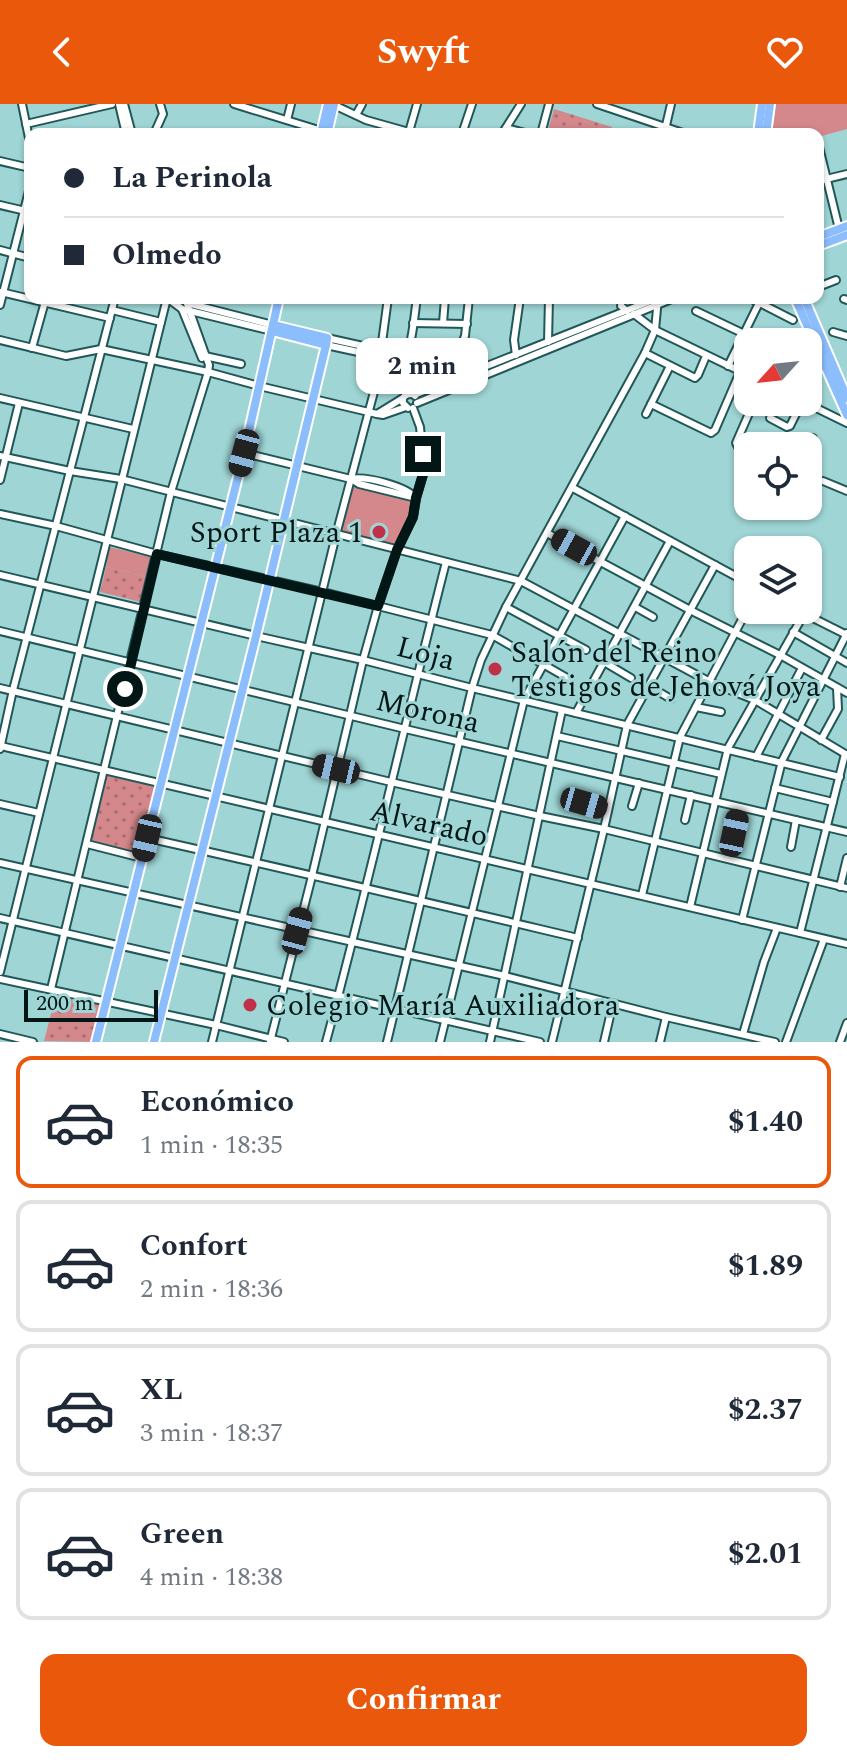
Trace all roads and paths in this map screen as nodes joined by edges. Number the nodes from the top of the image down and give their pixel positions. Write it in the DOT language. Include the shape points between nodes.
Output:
graph roads {
  1 [pos="22,104"];
  2 [pos="69,104"];
  3 [pos="112,104"];
  4 [pos="122,104"];
  5 [pos="160,104"];
  6 [pos="234,104"];
  7 [pos="291,104"];
  8 [pos="332,104"];
  9 [pos="362,104"];
  10 [pos="417,104"];
  11 [pos="472,104"];
  12 [pos="521,104"];
  13 [pos="549,104"];
  14 [pos="597,104"];
  15 [pos="671,104"];
  16 [pos="762,104"];
  17 [pos="770,104"];
  18 [pos="612,106"];
  19 [pos="71,113"];
  20 [pos="356,115"];
  21 [pos="287,120"];
  22 [pos="26,124"];
  23 [pos="27,128"];
  24 [pos="128,128"];
  25 [pos="157,128"];
  26 [pos="309,128"];
  27 [pos="325,128"];
  28 [pos="395,128"];
  29 [pos="414,128"];
  30 [pos="464,128"];
  31 [pos="506,128"];
  32 [pos="543,128"];
  33 [pos="660,128"];
  34 [pos="665,128"];
  35 [pos="759,128"];
  36 [pos="767,128"];
  37 [pos="0,161"];
  38 [pos="24,167"];
  39 [pos="824,170"];
  40 [pos="847,174"];
  41 [pos="826,179"];
  42 [pos="0,205"];
  43 [pos="24,211"];
  44 [pos="24,221"];
  45 [pos="843,227"];
  46 [pos="824,235"];
  47 [pos="847,235"];
  48 [pos="824,244"];
  49 [pos="0,250"];
  50 [pos="13,253"];
  51 [pos="24,256"];
  52 [pos="836,280"];
  53 [pos="824,285"];
  54 [pos="2,292"];
  55 [pos="24,296"];
  56 [pos="44,304"];
  57 [pos="64,304"];
  58 [pos="114,304"];
  59 [pos="167,304"];
  60 [pos="281,304"];
  61 [pos="387,304"];
  62 [pos="416,304"];
  63 [pos="445,304"];
  64 [pos="469,304"];
  65 [pos="519,304"];
  66 [pos="549,304"];
  67 [pos="621,304"];
  68 [pos="649,304"];
  69 [pos="658,304"];
  70 [pos="759,304"];
  71 [pos="761,304"];
  72 [pos="798,304"];
  73 [pos="807,304"];
  74 [pos="0,305"];
  75 [pos="185,305"];
  76 [pos="696,311"];
  77 [pos="631,312"];
  78 [pos="111,314"];
  79 [pos="793,320"];
  80 [pos="161,322"];
  81 [pos="413,323"];
  82 [pos="443,323"];
  83 [pos="467,324"];
  84 [pos="747,328"];
  85 [pos="275,329"];
  86 [pos="734,329"];
  87 [pos="655,330"];
  88 [pos="833,332"];
  89 [pos="847,336"];
  90 [pos="0,340"];
  91 [pos="326,341"];
  92 [pos="548,342"];
  93 [pos="409,345"];
  94 [pos="32,348"];
  95 [pos="101,349"];
  96 [pos="645,353"];
  97 [pos="382,354"];
  98 [pos="734,354"];
  99 [pos="516,355"];
  100 [pos="205,356"];
  101 [pos="706,356"];
  102 [pos="151,359"];
  103 [pos="400,360"];
  104 [pos="241,364"];
  105 [pos="670,366"];
  106 [pos="728,366"];
  107 [pos="734,369"];
  108 [pos="208,372"];
  109 [pos="836,373"];
  110 [pos="847,376"];
  111 [pos="259,386"];
  112 [pos="734,386"];
  113 [pos="0,398"];
  114 [pos="847,398"];
  115 [pos="313,399"];
  116 [pos="410,400"];
  117 [pos="19,403"];
  118 [pos="651,404"];
  119 [pos="822,411"];
  120 [pos="367,412"];
  121 [pos="646,414"];
  122 [pos="847,415"];
  123 [pos="795,416"];
  124 [pos="84,417"];
  125 [pos="770,418"];
  126 [pos="847,423"];
  127 [pos="133,429"];
  128 [pos="244,453"];
  129 [pos="3,457"];
  130 [pos="297,465"];
  131 [pos="70,471"];
  132 [pos="121,479"];
  133 [pos="351,479"];
  134 [pos="0,480"];
  135 [pos="823,481"];
  136 [pos="573,488"];
  137 [pos="847,491"];
  138 [pos="171,492"];
  139 [pos="416,498"];
  140 [pos="230,507"];
  141 [pos="0,514"];
  142 [pos="625,516"];
  143 [pos="283,521"];
  144 [pos="56,526"];
  145 [pos="547,533"];
  146 [pos="336,535"];
  147 [pos="108,540"];
  148 [pos="670,541"];
  149 [pos="397,550"];
  150 [pos="157,554"];
  151 [pos="446,562"];
  152 [pos="600,562"];
  153 [pos="715,565"];
  154 [pos="214,567"];
  155 [pos="0,575"];
  156 [pos="734,575"];
  157 [pos="268,580"];
  158 [pos="521,581"];
  159 [pos="41,584"];
  160 [pos="646,587"];
  161 [pos="323,592"];
  162 [pos="94,597"];
  163 [pos="378,606"];
  164 [pos="506,607"];
  165 [pos="635,607"];
  166 [pos="144,609"];
  167 [pos="574,609"];
  168 [pos="690,610"];
  169 [pos="653,617"];
  170 [pos="432,619"];
  171 [pos="822,622"];
  172 [pos="201,623"];
  173 [pos="740,624"];
  174 [pos="796,624"];
  175 [pos="0,631"];
  176 [pos="736,632"];
  177 [pos="793,632"];
  178 [pos="619,634"];
  179 [pos="847,634"];
  180 [pos="492,635"];
  181 [pos="560,635"];
  182 [pos="256,636"];
  183 [pos="27,637"];
  184 [pos="309,648"];
  185 [pos="80,650"];
  186 [pos="586,650"];
  187 [pos="780,655"];
  188 [pos="664,657"];
  189 [pos="834,657"];
  190 [pos="363,660"];
  191 [pos="131,662"];
  192 [pos="604,662"];
  193 [pos="544,663"];
  194 [pos="847,663"];
  195 [pos="802,668"];
  196 [pos="418,674"];
  197 [pos="188,676"];
  198 [pos="631,678"];
  199 [pos="569,679"];
  200 [pos="823,680"];
  201 [pos="710,682"];
  202 [pos="649,686"];
  203 [pos="0,688"];
  204 [pos="472,688"];
  205 [pos="837,688"];
  206 [pos="242,689"];
  207 [pos="13,690"];
  208 [pos="847,693"];
  209 [pos="671,699"];
  210 [pos="524,700"];
  211 [pos="755,700"];
  212 [pos="296,702"];
  213 [pos="67,704"];
  214 [pos="696,707"];
  215 [pos="562,710"];
  216 [pos="721,712"];
  217 [pos="576,713"];
  218 [pos="777,713"];
  219 [pos="118,716"];
  220 [pos="351,716"];
  221 [pos="627,725"];
  222 [pos="799,727"];
  223 [pos="175,729"];
  224 [pos="405,729"];
  225 [pos="557,736"];
  226 [pos="680,737"];
  227 [pos="821,740"];
  228 [pos="459,741"];
  229 [pos="229,742"];
  230 [pos="0,748"];
  231 [pos="728,748"];
  232 [pos="621,751"];
  233 [pos="846,753"];
  234 [pos="511,754"];
  235 [pos="283,757"];
  236 [pos="756,757"];
  237 [pos="52,758"];
  238 [pos="782,761"];
  239 [pos="552,762"];
  240 [pos="674,763"];
  241 [pos="336,769"];
  242 [pos="105,771"];
  243 [pos="721,774"];
  244 [pos="616,777"];
  245 [pos="840,777"];
  246 [pos="391,782"];
  247 [pos="639,783"];
  248 [pos="160,784"];
  249 [pos="775,788"];
  250 [pos="668,790"];
  251 [pos="446,794"];
  252 [pos="691,795"];
  253 [pos="216,797"];
  254 [pos="715,801"];
  255 [pos="833,802"];
  256 [pos="584,803"];
  257 [pos="0,804"];
  258 [pos="632,806"];
  259 [pos="499,807"];
  260 [pos="739,807"];
  261 [pos="270,809"];
  262 [pos="608,810"];
  263 [pos="39,813"];
  264 [pos="769,815"];
  265 [pos="540,816"];
  266 [pos="685,820"];
  267 [pos="796,820"];
  268 [pos="325,822"];
  269 [pos="828,827"];
  270 [pos="604,829"];
  271 [pos="847,832"];
  272 [pos="734,833"];
  273 [pos="380,834"];
  274 [pos="147,838"];
  275 [pos="655,841"];
  276 [pos="87,844"];
  277 [pos="433,847"];
  278 [pos="791,847"];
  279 [pos="202,850"];
  280 [pos="703,853"];
  281 [pos="142,858"];
  282 [pos="847,858"];
  283 [pos="486,859"];
  284 [pos="0,863"];
  285 [pos="256,864"];
  286 [pos="756,865"];
  287 [pos="25,869"];
  288 [pos="528,869"];
  289 [pos="312,874"];
  290 [pos="813,880"];
  291 [pos="78,881"];
  292 [pos="591,884"];
  293 [pos="366,887"];
  294 [pos="843,888"];
  295 [pos="133,894"];
  296 [pos="642,895"];
  297 [pos="420,900"];
  298 [pos="189,906"];
  299 [pos="690,907"];
  300 [pos="472,912"];
  301 [pos="0,918"];
  302 [pos="242,919"];
  303 [pos="12,920"];
  304 [pos="742,920"];
  305 [pos="517,923"];
  306 [pos="777,928"];
  307 [pos="297,931"];
  308 [pos="65,932"];
  309 [pos="800,933"];
  310 [pos="578,938"];
  311 [pos="824,939"];
  312 [pos="352,943"];
  313 [pos="847,944"];
  314 [pos="120,945"];
  315 [pos="407,956"];
  316 [pos="175,958"];
  317 [pos="458,967"];
  318 [pos="230,970"];
  319 [pos="0,972"];
  320 [pos="505,976"];
  321 [pos="0,979"];
  322 [pos="285,983"];
  323 [pos="51,989"];
  324 [pos="565,991"];
  325 [pos="339,995"];
  326 [pos="106,1001"];
  327 [pos="613,1003"];
  328 [pos="395,1008"];
  329 [pos="161,1014"];
  330 [pos="666,1017"];
  331 [pos="446,1020"];
  332 [pos="847,1023"];
  333 [pos="216,1025"];
  334 [pos="492,1031"];
  335 [pos="0,1034"];
  336 [pos="743,1034"];
  337 [pos="270,1041"];
  338 [pos="33,1042"];
  339 [pos="96,1042"];
  340 [pos="154,1042"];
  341 [pos="212,1042"];
  342 [pos="284,1042"];
  343 [pos="326,1042"];
  344 [pos="387,1042"];
  345 [pos="440,1042"];
  346 [pos="490,1042"];
  347 [pos="540,1042"];
  348 [pos="552,1042"];
  349 [pos="604,1042"];
  350 [pos="660,1042"];
  351 [pos="775,1042"];
  352 [pos="786,1042"];
  353 [pos="840,1042"];
  1 -- 22 [label="street"];
  2 -- 19 [label="street"];
  3 -- 19 [label="street"];
  4 -- 24 [label="street"];
  5 -- 25 [label="street" via="163,114"];
  6 -- 21 [label="street"];
  7 -- 21 [label="street"];
  8 -- 20 [label="street"];
  8 -- 27 [label="main road"];
  9 -- 20 [label="street"];
  10 -- 29 [label="street"];
  11 -- 30 [label="street"];
  12 -- 31 [label="street"];
  13 -- 32 [label="street"];
  14 -- 18 [label="street"];
  15 -- 34 [label="street"];
  16 -- 35 [label="main road"];
  17 -- 36 [label="main road"];
  18 -- 33 [label="street"];
  19 -- 22 [label="street"];
  20 -- 28 [label="street"];
  21 -- 26 [label="street"];
  22 -- 23 [label="street"];
  37 -- 38 [label="street"];
  39 -- 41 [label="street"];
  40 -- 41 [label="street"];
  41 -- 45 [label="street"];
  42 -- 43 [label="street"];
  44 -- 50 [label="street"];
  45 -- 46 [label="main road"];
  47 -- 48 [label="main road"];
  49 -- 50 [label="street"];
  50 -- 51 [label="street"];
  50 -- 54 [label="street"];
  52 -- 53 [label="street"];
  54 -- 55 [label="street"];
  54 -- 74 [label="street"];
  56 -- 94 [label="street"];
  57 -- 78 [label="street"];
  58 -- 78 [label="street"];
  59 -- 80 [label="street"];
  60 -- 85 [label="main road"];
  61 -- 97 [label="street"];
  62 -- 81 [label="street"];
  63 -- 82 [label="street"];
  64 -- 83 [label="street"];
  65 -- 99 [label="street"];
  66 -- 92 [label="street"];
  67 -- 77 [label="street"];
  68 -- 77 [label="street"];
  69 -- 87 [label="street"];
  70 -- 84 [label="street"];
  71 -- 79 [label="street"];
  72 -- 122 [label="main road"];
  73 -- 109 [label="main road"];
  75 -- 85 [label="street"];
  75 -- 100 [label="street"];
  75 -- 108 [label="street"];
  76 -- 86 [label="street"];
  77 -- 87 [label="street"];
  77 -- 92 [label="street"];
  77 -- 116 [label="street"];
  78 -- 80 [label="street"];
  78 -- 95 [label="street"];
  80 -- 102 [label="street"];
  81 -- 82 [label="street"];
  81 -- 93 [label="street"];
  82 -- 83 [label="street"];
  83 -- 93 [label="street" via="461,345"];
  85 -- 91 [label="main road"];
  85 -- 111 [label="main road"];
  87 -- 96 [label="street"];
  87 -- 101 [label="street"];
  88 -- 89 [label="street"];
  90 -- 94 [label="street"];
  91 -- 97 [label="street"];
  91 -- 115 [label="main road"];
  92 -- 99 [label="street"];
  93 -- 103 [label="street"];
  94 -- 95 [label="street" via="66,356"];
  95 -- 102 [label="street"];
  95 -- 124 [label="street"];
  96 -- 105 [label="street"];
  96 -- 136 [label="street"];
  97 -- 103 [label="street"];
  97 -- 120 [label="street"];
  98 -- 106 [label="street"];
  99 -- 116 [label="street"];
  100 -- 104 [label="street"];
  100 -- 108 [label="street"];
  101 -- 105 [label="street" via="695,378"];
  101 -- 106 [label="street"];
  102 -- 108 [label="street"];
  102 -- 127 [label="street"];
  103 -- 116 [label="street"];
  105 -- 118 [label="street"];
  106 -- 107 [label="street"];
  108 -- 111 [label="street"];
  108 -- 138 [label="street"];
  109 -- 110 [label="street"];
  109 -- 114 [label="main road"];
  111 -- 115 [label="street"];
  111 -- 128 [label="main road"];
  112 -- 118 [label="street" via="711,433"];
  113 -- 117 [label="street"];
  115 -- 120 [label="street"];
  115 -- 130 [label="main road"];
  116 -- 120 [label="street" via="377,414"];
  116 -- 139 [label="street" via="423,454"];
  117 -- 124 [label="street"];
  117 -- 129 [label="street"];
  118 -- 121 [label="street"];
  119 -- 126 [label="street"];
  120 -- 133 [label="street"];
  123 -- 125 [label="street" via="787,427"];
  124 -- 127 [label="street"];
  124 -- 131 [label="street"];
  127 -- 132 [label="street"];
  128 -- 130 [label="street"];
  128 -- 140 [label="main road"];
  129 -- 131 [label="street"];
  129 -- 134 [label="street"];
  130 -- 133 [label="street"];
  130 -- 143 [label="main road"];
  131 -- 132 [label="street"];
  131 -- 144 [label="street"];
  132 -- 138 [label="street"];
  132 -- 147 [label="street"];
  133 -- 139 [label="street"];
  133 -- 146 [label="street"];
  135 -- 137 [label="street"];
  136 -- 142 [label="street"];
  136 -- 145 [label="street"];
  138 -- 140 [label="street"];
  138 -- 150 [label="street"];
  139 -- 149 [label="street"];
  140 -- 143 [label="street"];
  140 -- 154 [label="main road"];
  141 -- 144 [label="street"];
  142 -- 148 [label="street"];
  142 -- 152 [label="street"];
  143 -- 146 [label="street"];
  143 -- 157 [label="main road"];
  144 -- 147 [label="street"];
  144 -- 159 [label="street"];
  145 -- 152 [label="street"];
  145 -- 158 [label="street"];
  146 -- 149 [label="street"];
  146 -- 161 [label="street"];
  147 -- 150 [label="street"];
  147 -- 162 [label="street"];
  148 -- 153 [label="street"];
  148 -- 160 [label="street"];
  149 -- 151 [label="street"];
  149 -- 163 [label="street"];
  150 -- 154 [label="street"];
  150 -- 166 [label="street"];
  151 -- 158 [label="street"];
  151 -- 170 [label="street"];
  152 -- 160 [label="street"];
  152 -- 167 [label="street"];
  153 -- 156 [label="street"];
  153 -- 168 [label="street"];
  154 -- 157 [label="street"];
  154 -- 172 [label="main road"];
  155 -- 159 [label="street, Loja"];
  157 -- 161 [label="street"];
  157 -- 182 [label="main road"];
  158 -- 164 [label="street"];
  158 -- 167 [label="street"];
  159 -- 162 [label="street, Loja"];
  159 -- 183 [label="street"];
  160 -- 165 [label="street"];
  160 -- 168 [label="street"];
  161 -- 163 [label="street"];
  161 -- 184 [label="street"];
  162 -- 166 [label="street, Loja"];
  162 -- 185 [label="street"];
  163 -- 170 [label="street"];
  163 -- 190 [label="street"];
  164 -- 180 [label="street"];
  164 -- 181 [label="street"];
  165 -- 169 [label="street"];
  165 -- 178 [label="street"];
  166 -- 172 [label="street, Loja"];
  166 -- 191 [label="street"];
  167 -- 178 [label="street"];
  167 -- 181 [label="street"];
  168 -- 176 [label="street"];
  168 -- 188 [label="street"];
  170 -- 180 [label="street"];
  170 -- 196 [label="street"];
  171 -- 179 [label="street"];
  172 -- 182 [label="street, Loja"];
  172 -- 197 [label="main road"];
  173 -- 176 [label="street"];
  174 -- 177 [label="street"];
  175 -- 183 [label="street, Morona"];
  176 -- 187 [label="street"];
  176 -- 201 [label="street"];
  177 -- 187 [label="street"];
  177 -- 189 [label="street"];
  178 -- 188 [label="street"];
  178 -- 192 [label="street"];
  179 -- 189 [label="street"];
  180 -- 193 [label="street"];
  180 -- 204 [label="street"];
  181 -- 186 [label="street"];
  181 -- 193 [label="street"];
  182 -- 184 [label="street, Loja"];
  182 -- 206 [label="main road"];
  183 -- 185 [label="street, Morona"];
  183 -- 207 [label="street"];
  184 -- 190 [label="street, Loja"];
  184 -- 212 [label="street"];
  185 -- 191 [label="street, Morona"];
  185 -- 213 [label="street"];
  187 -- 195 [label="street"];
  187 -- 211 [label="street"];
  188 -- 201 [label="street"];
  188 -- 202 [label="street"];
  189 -- 194 [label="street"];
  189 -- 200 [label="street"];
  190 -- 196 [label="street, Loja"];
  190 -- 220 [label="street"];
  191 -- 197 [label="street, Morona"];
  191 -- 219 [label="street"];
  192 -- 198 [label="street"];
  192 -- 217 [label="street"];
  193 -- 199 [label="street"];
  193 -- 210 [label="street"];
  195 -- 200 [label="street"];
  195 -- 218 [label="street"];
  196 -- 204 [label="street, Loja"];
  196 -- 224 [label="street"];
  197 -- 206 [label="street, Morona"];
  197 -- 223 [label="main road"];
  200 -- 205 [label="street"];
  200 -- 222 [label="street"];
  201 -- 211 [label="street"];
  201 -- 214 [label="street"];
  202 -- 209 [label="street"];
  202 -- 221 [label="street"];
  203 -- 207 [label="street"];
  204 -- 210 [label="street, Loja"];
  204 -- 228 [label="street"];
  205 -- 208 [label="street"];
  205 -- 227 [label="street" via="838,709"];
  206 -- 212 [label="street, Morona"];
  206 -- 229 [label="main road"];
  207 -- 213 [label="street"];
  207 -- 230 [label="street"];
  210 -- 215 [label="street, Loja"];
  210 -- 234 [label="street"];
  211 -- 218 [label="street"];
  211 -- 231 [label="street"];
  212 -- 220 [label="street, Morona"];
  212 -- 235 [label="street"];
  213 -- 219 [label="street"];
  213 -- 237 [label="street"];
  214 -- 216 [label="street"];
  214 -- 226 [label="street"];
  215 -- 217 [label="street, Loja"];
  215 -- 225 [label="street"];
  217 -- 221 [label="street, Loja"];
  218 -- 222 [label="street"];
  218 -- 236 [label="street"];
  219 -- 223 [label="street"];
  219 -- 242 [label="street"];
  220 -- 224 [label="street, Morona"];
  220 -- 241 [label="street"];
  221 -- 226 [label="street, Loja"];
  221 -- 232 [label="street"];
  222 -- 227 [label="street"];
  222 -- 238 [label="street"];
  223 -- 229 [label="street"];
  223 -- 248 [label="main road"];
  224 -- 228 [label="street, Morona"];
  224 -- 246 [label="street"];
  225 -- 232 [label="street"];
  225 -- 239 [label="street"];
  226 -- 231 [label="street, Loja"];
  226 -- 240 [label="street"];
  227 -- 233 [label="street"];
  228 -- 234 [label="street, Morona"];
  228 -- 251 [label="street"];
  229 -- 235 [label="street"];
  229 -- 253 [label="main road"];
  230 -- 237 [label="street, Alvarado"];
  231 -- 236 [label="street, Loja"];
  231 -- 243 [label="street"];
  232 -- 240 [label="street"];
  232 -- 244 [label="street"];
  233 -- 245 [label="street"];
  234 -- 239 [label="street, Morona"];
  234 -- 259 [label="street"];
  235 -- 241 [label="street"];
  235 -- 261 [label="street"];
  236 -- 238 [label="street, Loja"];
  237 -- 242 [label="street, Alvarado"];
  237 -- 263 [label="street"];
  238 -- 245 [label="street, Loja"];
  238 -- 249 [label="street"];
  239 -- 244 [label="street, Morona"];
  239 -- 265 [label="street"];
  240 -- 243 [label="street"];
  240 -- 250 [label="street"];
  241 -- 246 [label="street"];
  241 -- 268 [label="street"];
  242 -- 248 [label="street, Alvarado"];
  242 -- 276 [label="street"];
  243 -- 254 [label="street"];
  244 -- 247 [label="street, Morona"];
  244 -- 262 [label="street"];
  245 -- 255 [label="street"];
  246 -- 251 [label="street"];
  246 -- 273 [label="street"];
  247 -- 250 [label="street, Morona"];
  247 -- 258 [label="street"];
  248 -- 253 [label="street, Alvarado"];
  248 -- 274 [label="main road"];
  249 -- 255 [label="street"];
  249 -- 264 [label="street"];
  250 -- 252 [label="street, Morona"];
  250 -- 275 [label="street"];
  251 -- 259 [label="street"];
  251 -- 277 [label="street"];
  252 -- 254 [label="street, Morona"];
  252 -- 266 [label="street"];
  253 -- 261 [label="street, Alvarado"];
  253 -- 279 [label="main road"];
  254 -- 260 [label="street, Morona"];
  254 -- 280 [label="street"];
  255 -- 269 [label="street"];
  256 -- 262 [label="street"];
  257 -- 263 [label="street"];
  259 -- 265 [label="street"];
  259 -- 283 [label="street"];
  260 -- 264 [label="street, Morona"];
  260 -- 272 [label="street"];
  261 -- 268 [label="street, Alvarado"];
  261 -- 285 [label="street"];
  262 -- 270 [label="street"];
  263 -- 287 [label="street"];
  264 -- 267 [label="street, Morona"];
  264 -- 286 [label="street"];
  265 -- 270 [label="street"];
  265 -- 288 [label="street"];
  267 -- 269 [label="street, Morona"];
  267 -- 278 [label="street"];
  268 -- 273 [label="street, Alvarado"];
  268 -- 289 [label="street"];
  269 -- 271 [label="street, Morona"];
  269 -- 290 [label="street"];
  270 -- 275 [label="street"];
  270 -- 292 [label="street"];
  273 -- 277 [label="street, Alvarado"];
  273 -- 293 [label="street"];
  274 -- 279 [label="street"];
  274 -- 281 [label="main road"];
  275 -- 280 [label="street"];
  275 -- 296 [label="street"];
  276 -- 281 [label="street"];
  276 -- 291 [label="street"];
  277 -- 283 [label="street, Alvarado"];
  277 -- 297 [label="street"];
  279 -- 285 [label="street"];
  279 -- 298 [label="main road"];
  280 -- 286 [label="street"];
  280 -- 299 [label="street"];
  281 -- 295 [label="main road"];
  282 -- 294 [label="street"];
  283 -- 288 [label="street, Alvarado"];
  283 -- 300 [label="street"];
  284 -- 287 [label="street"];
  285 -- 289 [label="street"];
  285 -- 302 [label="street"];
  286 -- 290 [label="street"];
  286 -- 304 [label="street"];
  287 -- 291 [label="street"];
  287 -- 303 [label="street"];
  288 -- 292 [label="street, Alvarado"];
  288 -- 305 [label="street"];
  289 -- 293 [label="street"];
  289 -- 307 [label="street"];
  290 -- 294 [label="street"];
  290 -- 309 [label="street"];
  291 -- 295 [label="street"];
  291 -- 308 [label="street"];
  292 -- 296 [label="street, Alvarado"];
  292 -- 310 [label="street"];
  293 -- 297 [label="street"];
  293 -- 312 [label="street"];
  295 -- 298 [label="street"];
  295 -- 314 [label="main road"];
  296 -- 299 [label="street, Alvarado"];
  297 -- 300 [label="street"];
  297 -- 315 [label="street"];
  298 -- 302 [label="street"];
  298 -- 316 [label="main road"];
  299 -- 304 [label="street, Alvarado"];
  300 -- 305 [label="street"];
  300 -- 317 [label="street"];
  301 -- 303 [label="street"];
  302 -- 307 [label="street"];
  302 -- 318 [label="street"];
  303 -- 308 [label="street"];
  303 -- 319 [label="street"];
  304 -- 306 [label="street, Alvarado"];
  305 -- 310 [label="street"];
  305 -- 320 [label="street"];
  306 -- 309 [label="street, Alvarado"];
  306 -- 336 [label="street"];
  307 -- 312 [label="street"];
  307 -- 322 [label="street"];
  308 -- 314 [label="street"];
  308 -- 323 [label="street"];
  309 -- 311 [label="street, Alvarado"];
  310 -- 324 [label="street"];
  311 -- 313 [label="street, Alvarado"];
  311 -- 352 [label="street"];
  312 -- 315 [label="street"];
  312 -- 325 [label="street"];
  314 -- 316 [label="street"];
  314 -- 326 [label="main road"];
  315 -- 317 [label="street"];
  315 -- 328 [label="street"];
  316 -- 318 [label="street"];
  316 -- 329 [label="main road"];
  317 -- 320 [label="street"];
  317 -- 331 [label="street"];
  318 -- 322 [label="street"];
  318 -- 333 [label="street"];
  320 -- 324 [label="street"];
  320 -- 334 [label="street"];
  321 -- 323 [label="street"];
  322 -- 325 [label="street"];
  322 -- 337 [label="street"];
  323 -- 326 [label="street"];
  324 -- 327 [label="street"];
  324 -- 348 [label="street"];
  325 -- 328 [label="street"];
  325 -- 343 [label="street"];
  326 -- 329 [label="street"];
  326 -- 339 [label="main road"];
  327 -- 330 [label="street"];
  327 -- 349 [label="street"];
  328 -- 331 [label="street"];
  328 -- 344 [label="street"];
  329 -- 333 [label="street"];
  329 -- 340 [label="main road"];
  330 -- 336 [label="street"];
  330 -- 350 [label="street"];
  331 -- 334 [label="street"];
  331 -- 345 [label="street"];
  332 -- 353 [label="street"];
  333 -- 337 [label="street"];
  333 -- 341 [label="street"];
  334 -- 346 [label="street"];
  334 -- 347 [label="street"];
  335 -- 338 [label="street"];
  336 -- 351 [label="street"];
  337 -- 342 [label="street"];
}
